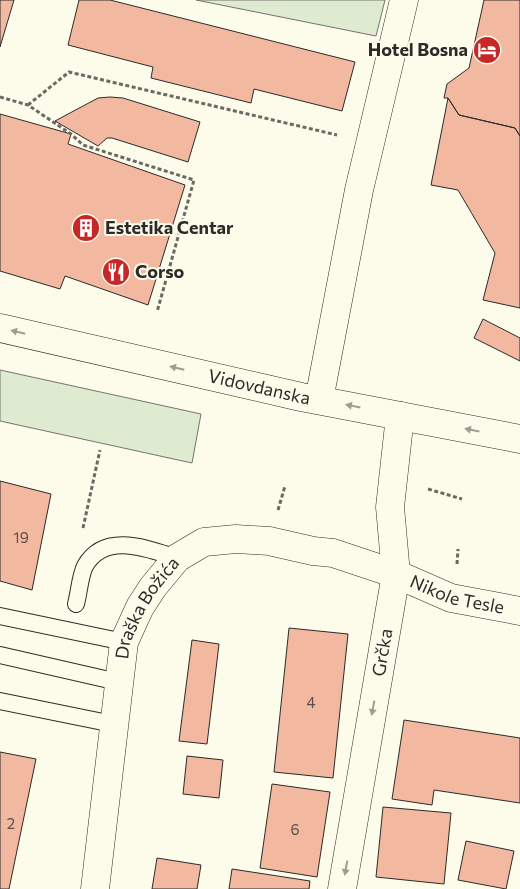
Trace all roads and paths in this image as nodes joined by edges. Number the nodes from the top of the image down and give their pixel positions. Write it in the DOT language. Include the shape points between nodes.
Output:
graph roads {
  1 [pos="404,0"];
  2 [pos="0,97"];
  3 [pos="28,105"];
  4 [pos="343,136"];
  5 [pos="157,312"];
  6 [pos="0,328"];
  7 [pos="319,400"];
  8 [pos="400,416"];
  9 [pos="520,439"];
  10 [pos="100,450"];
  11 [pos="428,489"];
  12 [pos="462,499"];
  13 [pos="90,526"];
  14 [pos="458,549"];
  15 [pos="177,558"];
  16 [pos="456,570"];
  17 [pos="396,574"];
  18 [pos="76,604"];
  19 [pos="520,611"];
  20 [pos="0,616"];
  21 [pos="124,642"];
  22 [pos="0,655"];
  23 [pos="118,682"];
  24 [pos="0,701"];
  25 [pos="114,724"];
  26 [pos="95,889"];
  27 [pos="342,889"];
  1 -- 7 [label="street" via="359,190"];
  2 -- 3 [label="path"];
  3 -- 4 [label="path" via="69,72"];
  3 -- 5 [label="path" via="83,145 194,180"];
  7 -- 6 [label="street, Vidovdanska, one-way"];
  8 -- 7 [label="street, Vidovdanska, one-way"];
  9 -- 8 [label="street, Vidovdanska, one-way"];
  8 -- 17 [label="street, Grčka" via="390,507"];
  10 -- 13 [label="path" via="82,529"];
  11 -- 12 [label="path"];
  14 -- 16 [label="path"];
  15 -- 17 [label="street, Draška Božića" via="204,542 236,539 269,541 333,553"];
  15 -- 18 [label="lane" via="137,546 107,547 94,555 84,568"];
  15 -- 21 [label="street, Draška Božića" via="144,601"];
  17 -- 19 [label="street, Nikole Tesle" via="451,598"];
  17 -- 27 [label="street, Grčka, one-way"];
  20 -- 21 [label="lane"];
  21 -- 23 [label="street, Draška Božića"];
  22 -- 23 [label="lane"];
  23 -- 25 [label="street, Draška Božića"];
  24 -- 25 [label="lane"];
  25 -- 26 [label="street, Draška Božića"];
}
